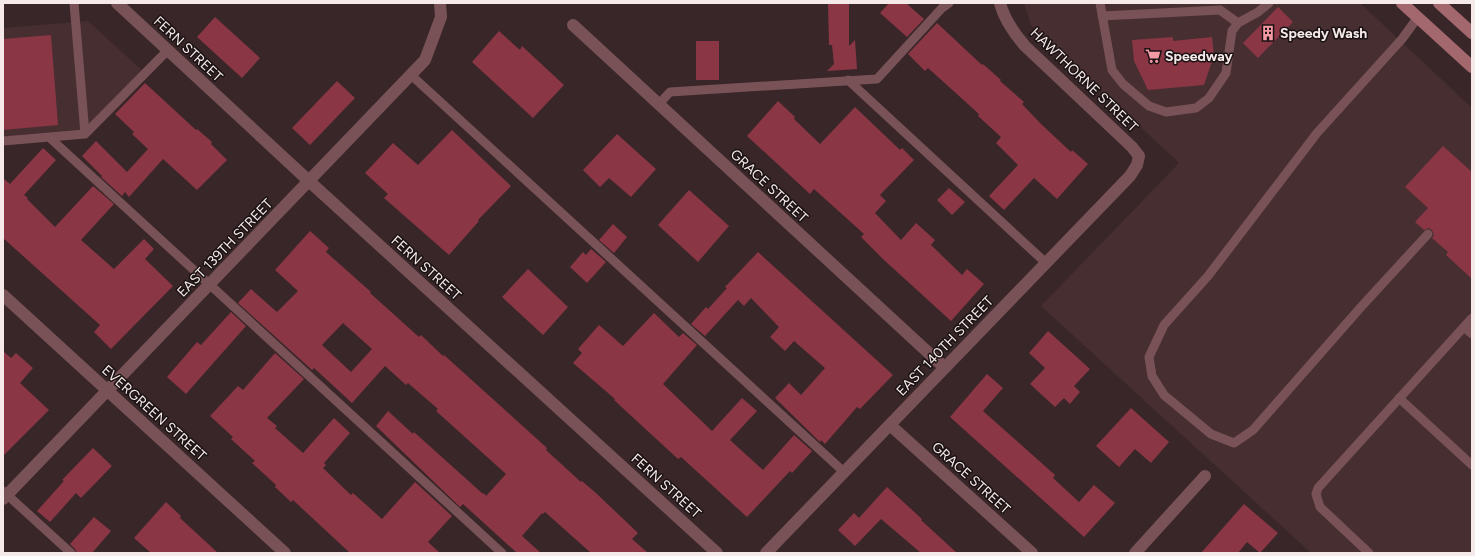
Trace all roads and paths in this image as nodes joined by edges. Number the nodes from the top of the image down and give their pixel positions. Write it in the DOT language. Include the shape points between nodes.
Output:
graph roads {
  1 [pos="74,3"];
  2 [pos="117,3"];
  3 [pos="440,3"];
  4 [pos="949,3"];
  5 [pos="1000,3"];
  6 [pos="1100,3"];
  7 [pos="1269,3"];
  8 [pos="1402,3"];
  9 [pos="1439,3"];
  10 [pos="1102,16"];
  11 [pos="1418,17"];
  12 [pos="1238,23"];
  13 [pos="573,25"];
  14 [pos="1472,32"];
  15 [pos="168,50"];
  16 [pos="1472,66"];
  17 [pos="411,75"];
  18 [pos="848,80"];
  19 [pos="659,104"];
  20 [pos="85,134"];
  21 [pos="50,138"];
  22 [pos="3,141"];
  23 [pos="1139,156"];
  24 [pos="310,182"];
  25 [pos="1428,234"];
  26 [pos="1046,263"];
  27 [pos="210,285"];
  28 [pos="3,295"];
  29 [pos="1472,318"];
  30 [pos="1464,327"];
  31 [pos="1472,334"];
  32 [pos="945,368"];
  33 [pos="107,392"];
  34 [pos="1399,398"];
  35 [pos="890,425"];
  36 [pos="1472,465"];
  37 [pos="844,472"];
  38 [pos="1205,476"];
  39 [pos="4,495"];
  40 [pos="71,553"];
  41 [pos="285,553"];
  42 [pos="502,553"];
  43 [pos="717,553"];
  44 [pos="766,553"];
  45 [pos="1032,553"];
  46 [pos="1135,553"];
  47 [pos="1369,553"];
  1 -- 20 [label="lane"];
  2 -- 15 [label="street, FERN STREET"];
  3 -- 17 [label="street, EAST 139TH STREET" via="441,17 426,60"];
  4 -- 18 [label="lane" via="877,79"];
  5 -- 23 [label="street, HAWTHORNE STREET" via="1015,34 1025,46 1132,146"];
  6 -- 10 [label="lane"];
  7 -- 12 [label="lane"];
  8 -- 11 [label="main road"];
  9 -- 14 [label="main road"];
  10 -- 12 [label="lane" via="1220,10"];
  10 -- 12 [label="lane" via="1112,70 1123,84 1149,106 1166,112 1196,108 1209,98 1226,73 1232,30"];
  11 -- 16 [label="main road"];
  11 -- 25 [label="lane" via="1402,39 1318,133 1208,276 1164,324 1149,357 1152,376 1164,395 1211,434 1234,443 1253,430"];
  13 -- 19 [label="street, GRACE STREET"];
  15 -- 20 [label="lane"];
  15 -- 24 [label="street, FERN STREET"];
  17 -- 24 [label="street, EAST 139TH STREET"];
  17 -- 37 [label="lane"];
  18 -- 19 [label="lane" via="670,92"];
  18 -- 26 [label="lane"];
  19 -- 32 [label="street, GRACE STREET"];
  20 -- 21 [label="lane"];
  21 -- 22 [label="lane"];
  21 -- 27 [label="lane"];
  23 -- 26 [label="street, EAST 140TH STREET" via="1130,176"];
  24 -- 27 [label="street, EAST 139TH STREET"];
  24 -- 43 [label="street, FERN STREET"];
  26 -- 32 [label="street, EAST 140TH STREET"];
  27 -- 33 [label="street, EAST 139TH STREET"];
  27 -- 42 [label="lane"];
  28 -- 33 [label="street, EVERGREEN STREET"];
  29 -- 30 [label="lane"];
  30 -- 31 [label="lane"];
  30 -- 34 [label="lane"];
  32 -- 35 [label="street, EAST 140TH STREET"];
  33 -- 39 [label="street, EAST 139TH STREET"];
  33 -- 41 [label="street, EVERGREEN STREET"];
  34 -- 36 [label="lane"];
  34 -- 47 [label="lane" via="1318,488 1316,494 1320,507"];
  35 -- 37 [label="street, EAST 140TH STREET"];
  35 -- 45 [label="street, GRACE STREET"];
  37 -- 44 [label="street, EAST 140TH STREET"];
  38 -- 46 [label="street"];
  39 -- 40 [label="lane"];
}
